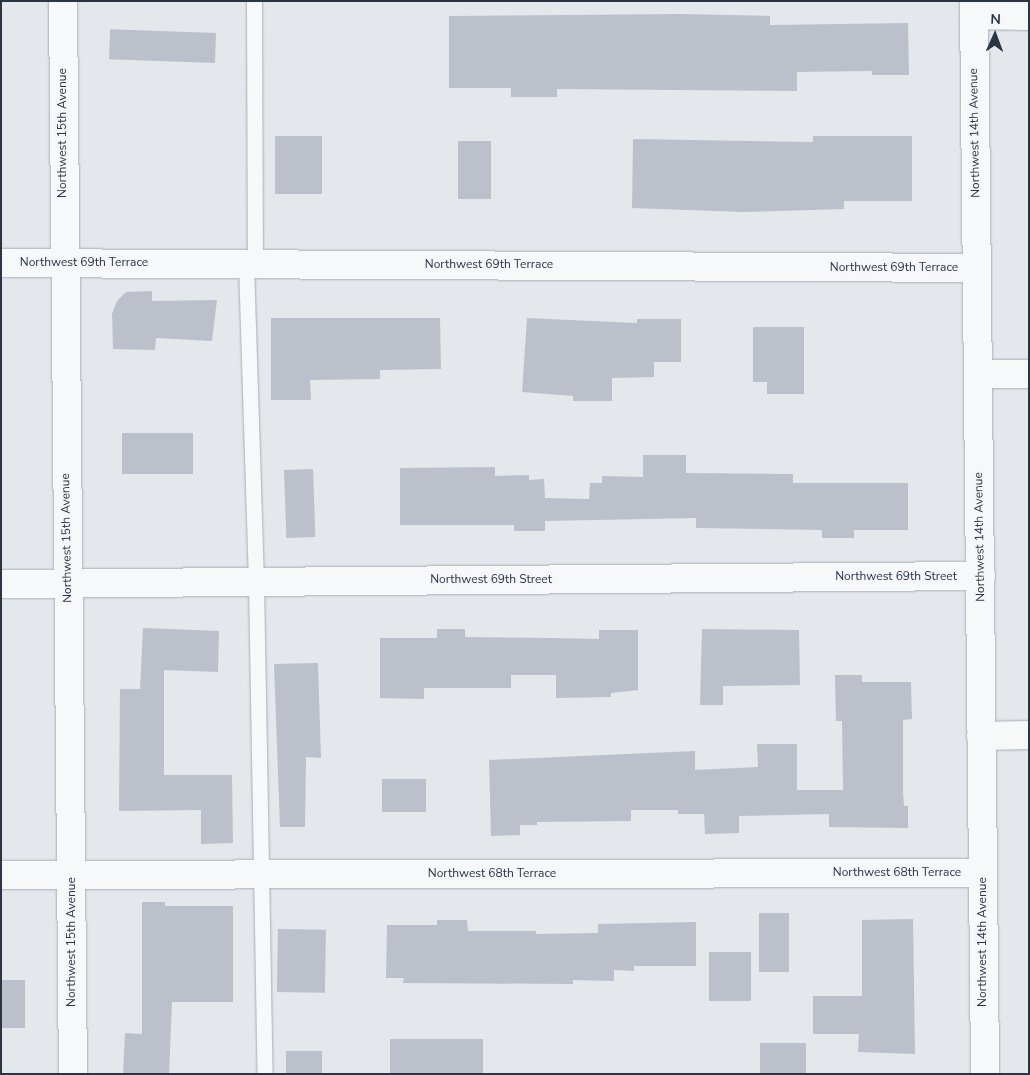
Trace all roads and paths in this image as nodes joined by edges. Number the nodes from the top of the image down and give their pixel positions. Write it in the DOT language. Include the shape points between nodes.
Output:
graph roads {
  1 [pos="63,1"];
  2 [pos="254,1"];
  3 [pos="974,8"];
  4 [pos="1029,16"];
  5 [pos="1,263"];
  6 [pos="64,263"];
  7 [pos="250,264"];
  8 [pos="977,268"];
  9 [pos="978,374"];
  10 [pos="1029,374"];
  11 [pos="981,576"];
  12 [pos="256,582"];
  13 [pos="67,583"];
  14 [pos="1,584"];
  15 [pos="1029,735"];
  16 [pos="982,736"];
  17 [pos="983,873"];
  18 [pos="261,874"];
  19 [pos="1,875"];
  20 [pos="72,875"];
  21 [pos="72,1074"];
  22 [pos="265,1074"];
  23 [pos="985,1074"];
  1 -- 6 [label="street, Northwest 15th Avenue"];
  2 -- 7 [label="lane"];
  3 -- 4 [label="street"];
  3 -- 8 [label="street, Northwest 14th Avenue"];
  5 -- 6 [label="street, Northwest 69th Terrace"];
  6 -- 7 [label="street, Northwest 69th Terrace"];
  6 -- 13 [label="street, Northwest 15th Avenue"];
  7 -- 8 [label="street, Northwest 69th Terrace"];
  7 -- 12 [label="lane"];
  8 -- 9 [label="street, Northwest 14th Avenue"];
  9 -- 10 [label="street"];
  9 -- 11 [label="street, Northwest 14th Avenue"];
  11 -- 12 [label="street, Northwest 69th Street"];
  11 -- 16 [label="street, Northwest 14th Avenue"];
  12 -- 13 [label="street, Northwest 69th Street"];
  12 -- 18 [label="lane"];
  13 -- 14 [label="street, Northwest 69th Street"];
  13 -- 20 [label="street, Northwest 15th Avenue"];
  15 -- 16 [label="street"];
  16 -- 17 [label="street, Northwest 14th Avenue"];
  17 -- 18 [label="street, Northwest 68th Terrace"];
  17 -- 23 [label="street, Northwest 14th Avenue"];
  18 -- 20 [label="street, Northwest 68th Terrace"];
  18 -- 22 [label="lane"];
  19 -- 20 [label="street, Northwest 68th Terrace"];
  20 -- 21 [label="street, Northwest 15th Avenue"];
}
